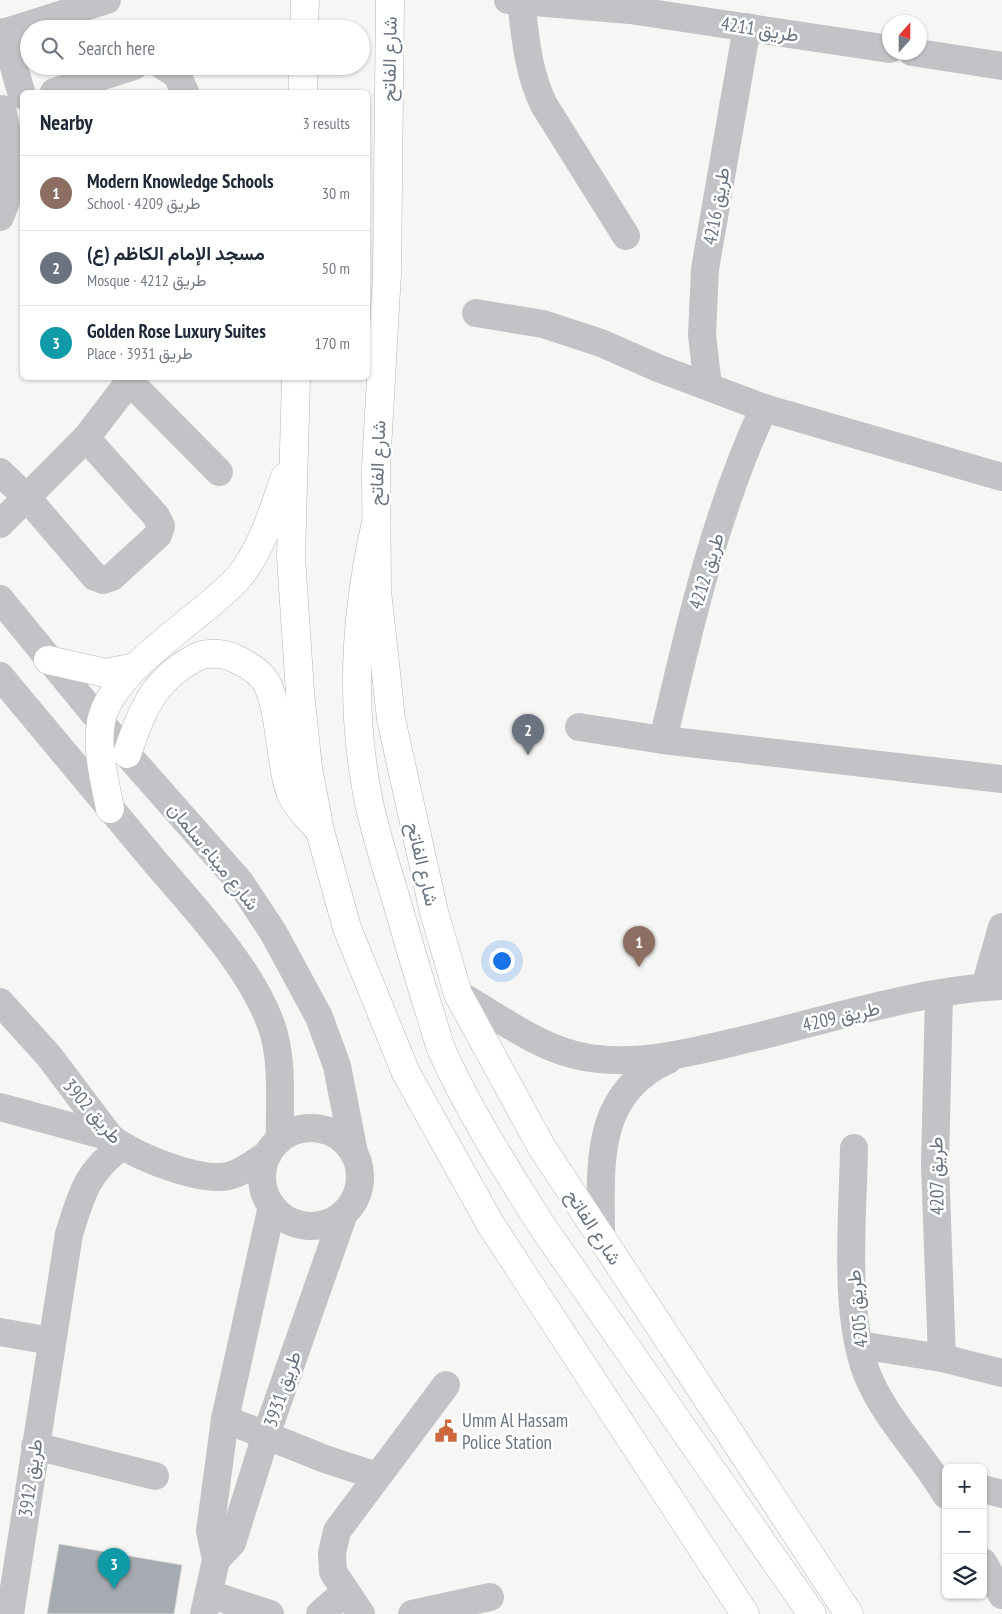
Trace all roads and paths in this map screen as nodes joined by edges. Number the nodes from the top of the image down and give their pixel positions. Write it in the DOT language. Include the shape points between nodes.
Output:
graph roads {
  1 [pos="107,0"];
  2 [pos="304,0"];
  3 [pos="390,0"];
  4 [pos="517,0"];
  5 [pos="630,5"];
  6 [pos="43,20"];
  7 [pos="304,20"];
  8 [pos="20,27"];
  9 [pos="747,27"];
  10 [pos="2,33"];
  11 [pos="882,48"];
  12 [pos="927,54"];
  13 [pos="1002,66"];
  14 [pos="118,75"];
  15 [pos="177,75"];
  16 [pos="304,75"];
  17 [pos="101,85"];
  18 [pos="67,90"];
  19 [pos="184,90"];
  20 [pos="303,90"];
  21 [pos="12,104"];
  22 [pos="0,217"];
  23 [pos="626,236"];
  24 [pos="476,313"];
  25 [pos="131,380"];
  26 [pos="296,380"];
  27 [pos="708,386"];
  28 [pos="764,408"];
  29 [pos="86,438"];
  30 [pos="293,454"];
  31 [pos="0,472"];
  32 [pos="219,472"];
  33 [pos="1002,477"];
  34 [pos="27,498"];
  35 [pos="0,524"];
  36 [pos="375,527"];
  37 [pos="0,599"];
  38 [pos="48,660"];
  39 [pos="135,668"];
  40 [pos="0,676"];
  41 [pos="101,721"];
  42 [pos="579,727"];
  43 [pos="663,740"];
  44 [pos="128,754"];
  45 [pos="1002,779"];
  46 [pos="110,809"];
  47 [pos="320,831"];
  48 [pos="1002,927"];
  49 [pos="994,986"];
  50 [pos="458,994"];
  51 [pos="939,995"];
  52 [pos="0,1002"];
  53 [pos="681,1055"];
  54 [pos="0,1106"];
  55 [pos="116,1142"];
  56 [pos="274,1147"];
  57 [pos="854,1148"];
  58 [pos="354,1153"];
  59 [pos="272,1206"];
  60 [pos="344,1214"];
  61 [pos="601,1238"];
  62 [pos="0,1332"];
  63 [pos="51,1341"];
  64 [pos="859,1345"];
  65 [pos="942,1358"];
  66 [pos="1002,1373"];
  67 [pos="446,1385"];
  68 [pos="225,1419"];
  69 [pos="266,1435"];
  70 [pos="35,1446"];
  71 [pos="155,1476"];
  72 [pos="377,1476"];
  73 [pos="942,1484"];
  74 [pos="987,1490"];
  75 [pos="1002,1494"];
  76 [pos="216,1560"];
  77 [pos="987,1569"];
  78 [pos="345,1592"];
  79 [pos="1002,1595"];
  80 [pos="490,1596"];
  81 [pos="207,1604"];
  82 [pos="10,1614"];
  83 [pos="270,1614"];
  84 [pos="320,1614"];
  85 [pos="361,1614"];
  86 [pos="412,1614"];
  87 [pos="745,1614"];
  88 [pos="812,1614"];
  89 [pos="849,1614"];
  1 -- 6 [label="street"];
  2 -- 7 [label="main road"];
  3 -- 36 [label="main road, شارع الفاتح" via="387,265"];
  4 -- 5 [label="street, طريق 4211"];
  4 -- 23 [label="street, طريق 4211" via="536,89"];
  5 -- 9 [label="street, طريق 4211"];
  8 -- 10 [label="street"];
  9 -- 11 [label="street, طريق 4211"];
  9 -- 27 [label="street, طريق 4216" via="706,269 702,335"];
  10 -- 21 [label="street"];
  12 -- 13 [label="street"];
  14 -- 17 [label="street"];
  15 -- 19 [label="street"];
  16 -- 20 [label="main road"];
  17 -- 18 [label="street"];
  21 -- 22 [label="street" via="10,191"];
  24 -- 27 [label="street" via="543,324 601,343"];
  25 -- 29 [label="street"];
  25 -- 32 [label="street"];
  26 -- 30 [label="main road"];
  27 -- 28 [label="street"];
  28 -- 33 [label="street"];
  28 -- 43 [label="street, طريق 4212" via="740,458 690,623"];
  29 -- 34 [label="street"];
  29 -- 34 [label="street" via="156,516 161,526 158,535 112,577 103,580 95,576"];
  30 -- 39 [label="main road" via="265,533 239,577"];
  30 -- 47 [label="main road" via="290,557 294,615 308,768"];
  31 -- 34 [label="street"];
  34 -- 35 [label="street"];
  36 -- 50 [label="main road, شارع الفاتح" via="378,601 391,719 434,912"];
  36 -- 88 [label="main road" via="362,591 355,666 361,759 370,805 442,1052 504,1166 542,1226"];
  37 -- 38 [label="street, شارع ميناء سلمان"];
  38 -- 39 [label="main road" via="106,673"];
  38 -- 41 [label="street, شارع ميناء سلمان"];
  39 -- 41 [label="main road" via="109,701"];
  40 -- 46 [label="street"];
  41 -- 44 [label="street, شارع ميناء سلمان"];
  41 -- 46 [label="main road" via="100,761"];
  42 -- 43 [label="street"];
  43 -- 45 [label="street"];
  44 -- 47 [label="main road" via="140,714 152,693 185,663 201,655 224,654 246,663 265,678 292,797"];
  44 -- 58 [label="street, شارع ميناء سلمان" via="240,882 273,932 319,1017 337,1066"];
  46 -- 56 [label="street" via="231,954 258,996 273,1032 280,1061"];
  47 -- 87 [label="main road" via="354,946 406,1073 439,1135 491,1225"];
  48 -- 49 [label="street"];
  49 -- 51 [label="street, طريق 4209"];
  50 -- 53 [label="street, طريق 4209" via="525,1035 576,1055 630,1060"];
  50 -- 61 [label="main road, شارع الفاتح" via="541,1146"];
  51 -- 53 [label="street, طريق 4209"];
  51 -- 65 [label="street, طريق 4207" via="934,1165"];
  52 -- 55 [label="street, طريق 3902" via="48,1056"];
  53 -- 61 [label="street, طريق 4209" via="645,1071 615,1107 603,1145"];
  54 -- 55 [label="street"];
  55 -- 56 [label="street, طريق 3902" via="152,1161 210,1177 241,1173"];
  55 -- 63 [label="street, طريق 3912" via="83,1190 69,1234"];
  56 -- 58 [label="street" via="299,1130 320,1129 340,1138"];
  56 -- 59 [label="street" via="262,1175"];
  57 -- 64 [label="street, طريق 4205" via="852,1290"];
  58 -- 60 [label="street" via="360,1169 360,1185"];
  59 -- 60 [label="street" via="284,1218 299,1225 315,1226"];
  59 -- 68 [label="street, طريق 3931"];
  60 -- 69 [label="street, طريق 3931"];
  61 -- 89 [label="main road, شارع الفاتح"];
  62 -- 63 [label="street"];
  63 -- 70 [label="street, طريق 3912"];
  64 -- 65 [label="street"];
  64 -- 73 [label="street, طريق 4205" via="867,1374 880,1398"];
  65 -- 66 [label="street"];
  67 -- 72 [label="street"];
  68 -- 69 [label="street"];
  68 -- 76 [label="street, طريق 3931" via="210,1531"];
  69 -- 72 [label="street"];
  69 -- 76 [label="street, طريق 3931" via="232,1542"];
  70 -- 71 [label="street"];
  70 -- 82 [label="street, طريق 3912"];
  72 -- 78 [label="street" via="337,1531 333,1542 334,1572"];
  74 -- 75 [label="street"];
  76 -- 81 [label="street, طريق 3931"];
  77 -- 79 [label="street"];
  78 -- 84 [label="street"];
  78 -- 85 [label="street"];
  80 -- 86 [label="street"];
  81 -- 83 [label="street, طريق 3931"];
}
